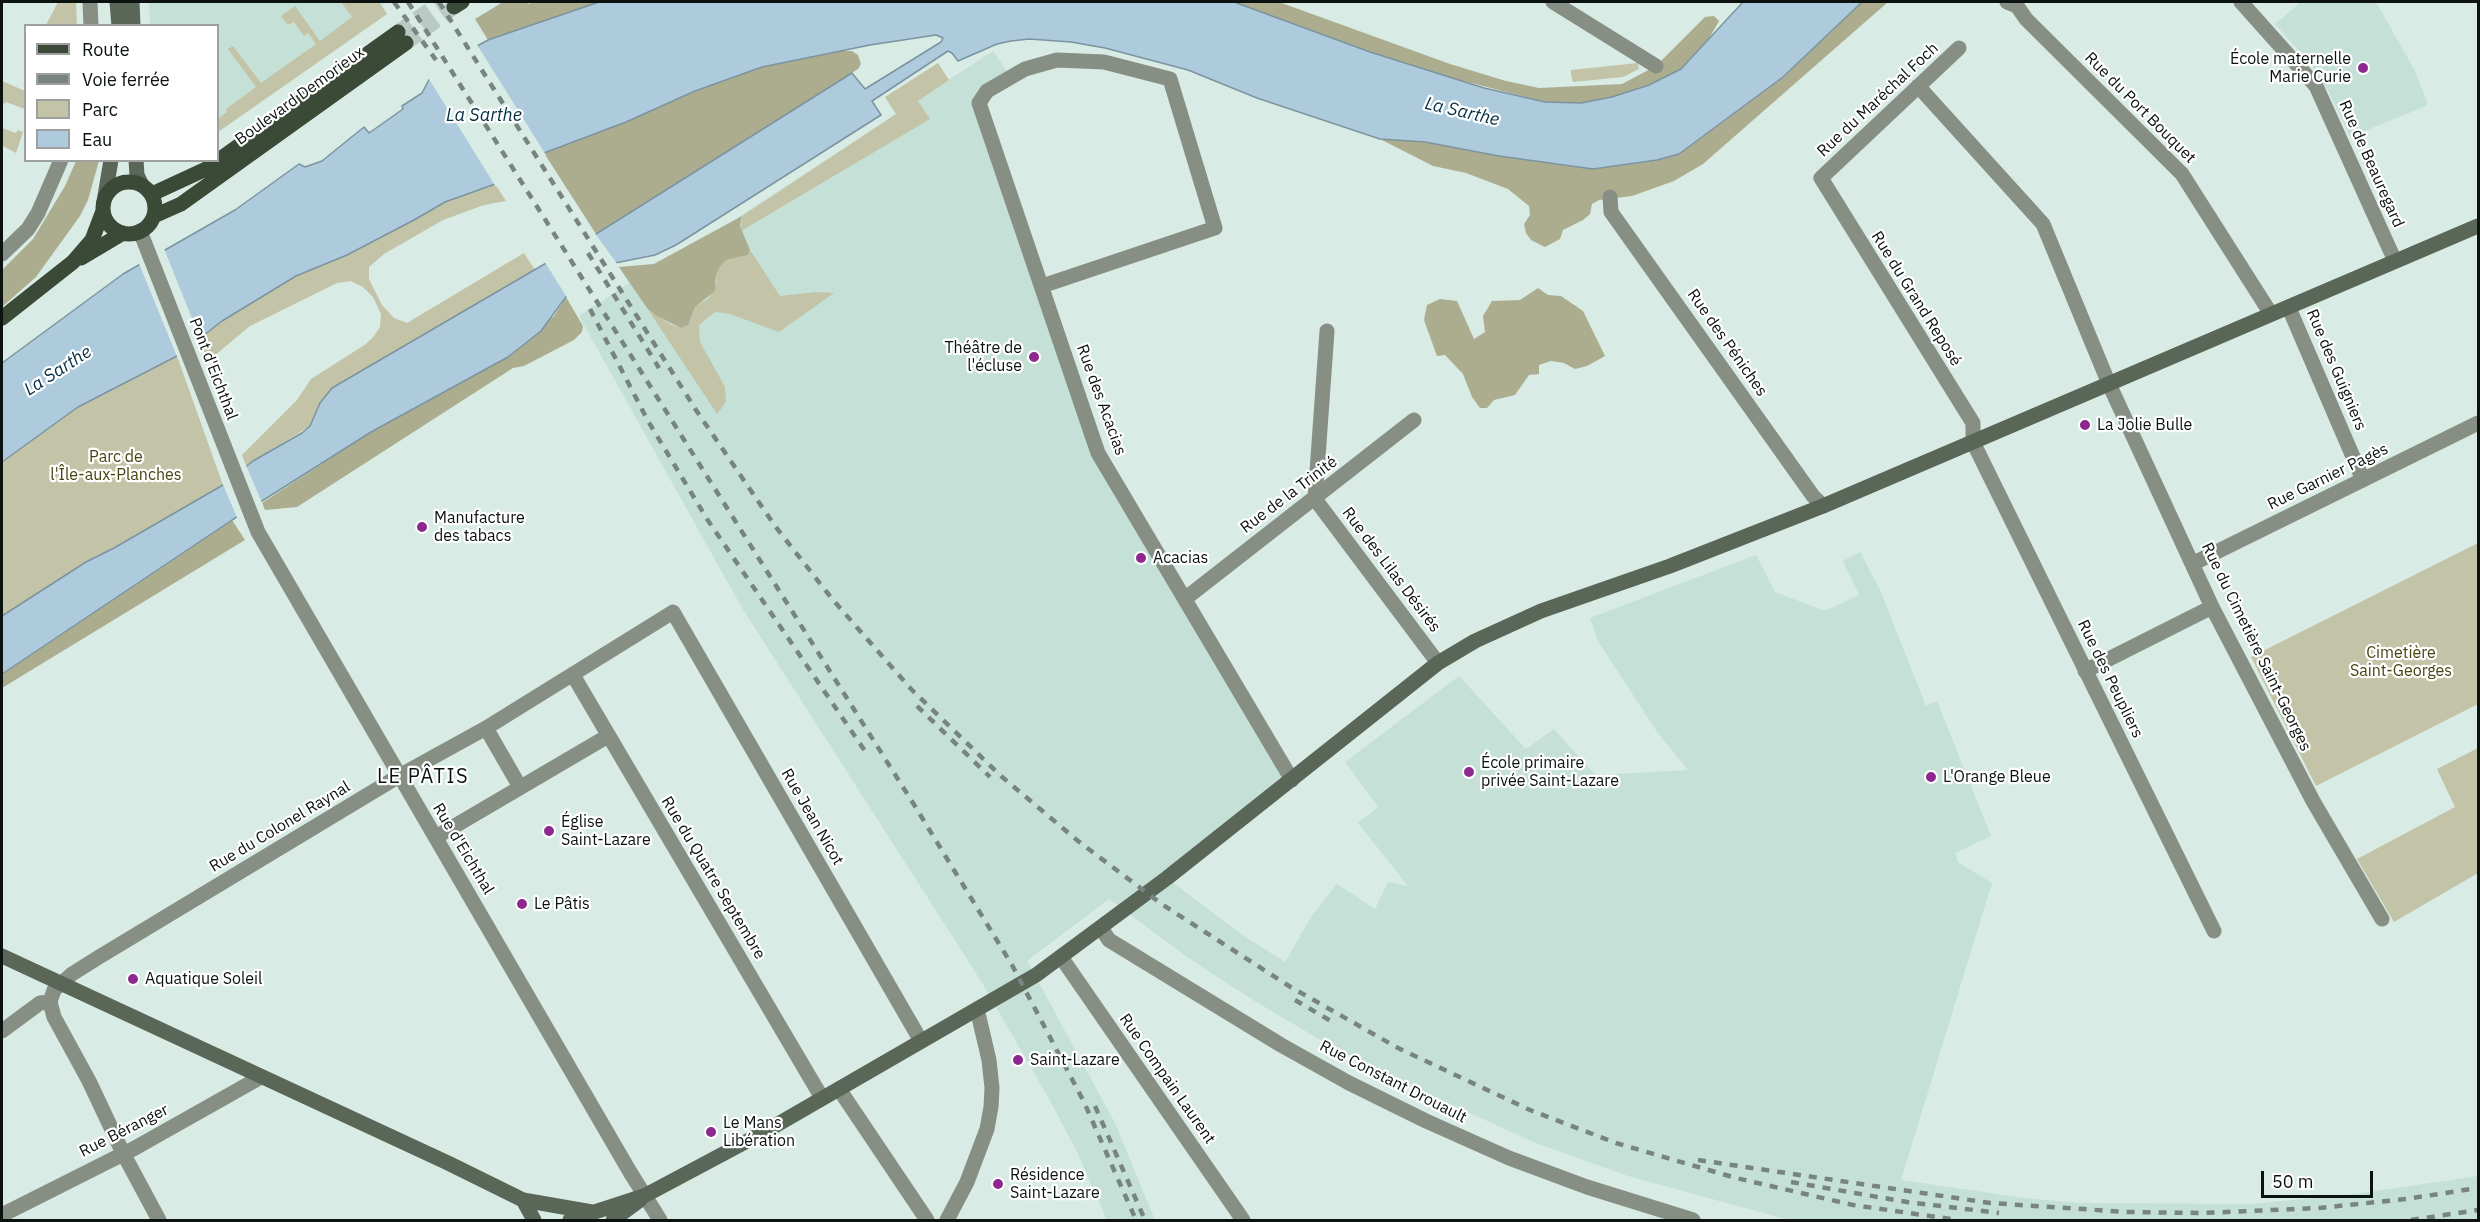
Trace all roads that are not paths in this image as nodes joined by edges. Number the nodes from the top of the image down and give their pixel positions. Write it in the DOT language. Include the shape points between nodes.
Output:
graph roads {
  1 [pos="90,2"];
  2 [pos="117,2"];
  3 [pos="132,2"];
  4 [pos="1553,2"];
  5 [pos="2241,2"];
  6 [pos="2014,3"];
  7 [pos="92,24"];
  8 [pos="119,24"];
  9 [pos="133,24"];
  10 [pos="1959,48"];
  11 [pos="1656,66"];
  12 [pos="1918,86"];
  13 [pos="219,160"];
  14 [pos="60,162"];
  15 [pos="111,162"];
  16 [pos="136,162"];
  17 [pos="216,162"];
  18 [pos="1821,177"];
  19 [pos="147,190"];
  20 [pos="1610,197"];
  21 [pos="104,204"];
  22 [pos="154,216"];
  23 [pos="2478,226"];
  24 [pos="123,233"];
  25 [pos="143,238"];
  26 [pos="2,254"];
  27 [pos="2395,261"];
  28 [pos="73,262"];
  29 [pos="1042,286"];
  30 [pos="2289,308"];
  31 [pos="2271,314"];
  32 [pos="2,318"];
  33 [pos="1327,331"];
  34 [pos="2109,384"];
  35 [pos="1414,420"];
  36 [pos="2478,423"];
  37 [pos="1973,442"];
  38 [pos="2363,480"];
  39 [pos="1315,499"];
  40 [pos="1823,506"];
  41 [pos="252,520"];
  42 [pos="2194,563"];
  43 [pos="1186,598"];
  44 [pos="2212,607"];
  45 [pos="673,612"];
  46 [pos="1438,663"];
  47 [pos="2085,670"];
  48 [pos="573,675"];
  49 [pos="486,728"];
  50 [pos="608,736"];
  51 [pos="399,776"];
  52 [pos="1292,780"];
  53 [pos="520,787"];
  54 [pos="436,837"];
  55 [pos="2382,919"];
  56 [pos="1101,928"];
  57 [pos="2214,931"];
  58 [pos="2,956"];
  59 [pos="1061,957"];
  60 [pos="61,984"];
  61 [pos="50,1002"];
  62 [pos="977,1009"];
  63 [pos="2,1031"];
  64 [pos="921,1041"];
  65 [pos="261,1077"];
  66 [pos="839,1089"];
  67 [pos="822,1098"];
  68 [pos="123,1153"];
  69 [pos="644,1196"];
  70 [pos="523,1200"];
  71 [pos="592,1212"];
  72 [pos="2,1215"];
  73 [pos="534,1220"];
  74 [pos="159,1221"];
  75 [pos="570,1221"];
  76 [pos="613,1221"];
  77 [pos="660,1221"];
  78 [pos="927,1221"];
  79 [pos="947,1221"];
  80 [pos="1243,1221"];
  81 [pos="1693,1221"];
  1 -- 7 [label="street"];
  2 -- 8 [label="main road"];
  3 -- 9 [label="main road"];
  4 -- 11 [label="street"];
  5 -- 27 [label="street, Rue de Beauregard" via="2316,86"];
  6 -- 31 [label="street, Rue du Port Bouquet" via="2182,174"];
  10 -- 12 [label="street, Rue du Maréchal Foch"];
  12 -- 18 [label="street, Rue du Maréchal Foch"];
  12 -- 34 [label="street, Rue du Cimetière Saint-Georges" via="2043,224"];
  13 -- 22 [label="main road, Boulevard Demorieux" via="402,37 181,204"];
  14 -- 26 [label="street" via="28,229"];
  15 -- 21 [label="main road"];
  16 -- 19 [label="main road" via="137,175"];
  17 -- 19 [label="main road, Boulevard Demorieux" via="174,186"];
  18 -- 37 [label="street, Rue du Grand Reposé" via="1972,423"];
  19 -- 21 [label="main road" via="133,182 123,182 112,188"];
  19 -- 22 [label="main road" via="155,204"];
  20 -- 40 [label="street, Rue des Péniches" via="1611,212"];
  21 -- 24 [label="main road" via="110,226"];
  21 -- 28 [label="main road" via="92,240"];
  22 -- 25 [label="main road"];
  23 -- 27 [label="main road"];
  24 -- 25 [label="main road"];
  24 -- 28 [label="main road"];
  25 -- 41 [label="street, Pont d'Eichthal"];
  27 -- 30 [label="main road"];
  28 -- 32 [label="main road"];
  29 -- 29 [label="street, Rue des Acacias" via="979,103 987,91 1025,69 1057,60 1104,62 1170,79 1215,228"];
  29 -- 43 [label="street, Rue des Acacias" via="1098,453"];
  30 -- 31 [label="main road"];
  30 -- 38 [label="street, Rue des Guigniers"];
  31 -- 34 [label="main road"];
  33 -- 39 [label="street"];
  34 -- 37 [label="main road"];
  34 -- 42 [label="street, Rue du Cimetière Saint-Georges"];
  35 -- 39 [label="street, Rue de la Trinité"];
  36 -- 38 [label="street, Rue Garnier Pagès"];
  37 -- 40 [label="main road"];
  37 -- 47 [label="street, Rue des Peupliers"];
  38 -- 42 [label="street, Rue Garnier Pagès"];
  39 -- 43 [label="street, Rue de la Trinité"];
  39 -- 46 [label="street, Rue des Lilas Désirés"];
  40 -- 46 [label="main road" via="1541,611"];
  41 -- 51 [label="street, Rue d'Eichthal"];
  42 -- 44 [label="street, Rue du Cimetière Saint-Georges"];
  43 -- 52 [label="street, Rue des Acacias"];
  44 -- 47 [label="street"];
  44 -- 55 [label="street, Rue du Cimetière Saint-Georges" via="2313,801"];
  45 -- 48 [label="street, Rue du Colonel Raynal"];
  45 -- 64 [label="street, Rue Jean Nicot"];
  46 -- 52 [label="main road"];
  47 -- 57 [label="street, Rue des Peupliers"];
  48 -- 49 [label="street, Rue du Colonel Raynal"];
  48 -- 50 [label="street, Rue du Quatre Septembre"];
  49 -- 51 [label="street, Rue du Colonel Raynal"];
  49 -- 53 [label="street"];
  50 -- 53 [label="street"];
  50 -- 67 [label="street, Rue du Quatre Septembre"];
  51 -- 54 [label="street, Rue d'Eichthal"];
  51 -- 60 [label="street, Rue du Colonel Raynal" via="99,957"];
  52 -- 56 [label="main road"];
  53 -- 54 [label="street"];
  54 -- 69 [label="street, Rue d'Eichthal"];
  56 -- 59 [label="main road"];
  56 -- 81 [label="street, Rue Constant Drouault" via="1109,940 1281,1045 1426,1122 1576,1183"];
  58 -- 60 [label="main road"];
  59 -- 62 [label="main road"];
  59 -- 80 [label="street, Rue Compain Laurent"];
  60 -- 61 [label="street"];
  60 -- 65 [label="main road"];
  61 -- 63 [label="street" via="40,1003"];
  61 -- 68 [label="street"];
  62 -- 64 [label="main road"];
  62 -- 79 [label="street" via="989,1060 991,1107 967,1182"];
  64 -- 66 [label="main road"];
  65 -- 68 [label="street, Rue Béranger"];
  65 -- 70 [label="main road"];
  66 -- 67 [label="main road"];
  66 -- 78 [label="street"];
  67 -- 69 [label="main road"];
  68 -- 72 [label="street, Rue Béranger"];
  68 -- 74 [label="street"];
  69 -- 71 [label="main road"];
  69 -- 76 [label="main road"];
  69 -- 77 [label="street, Rue d'Eichthal"];
  70 -- 71 [label="main road"];
  70 -- 73 [label="main road"];
  71 -- 75 [label="main road"];
}
